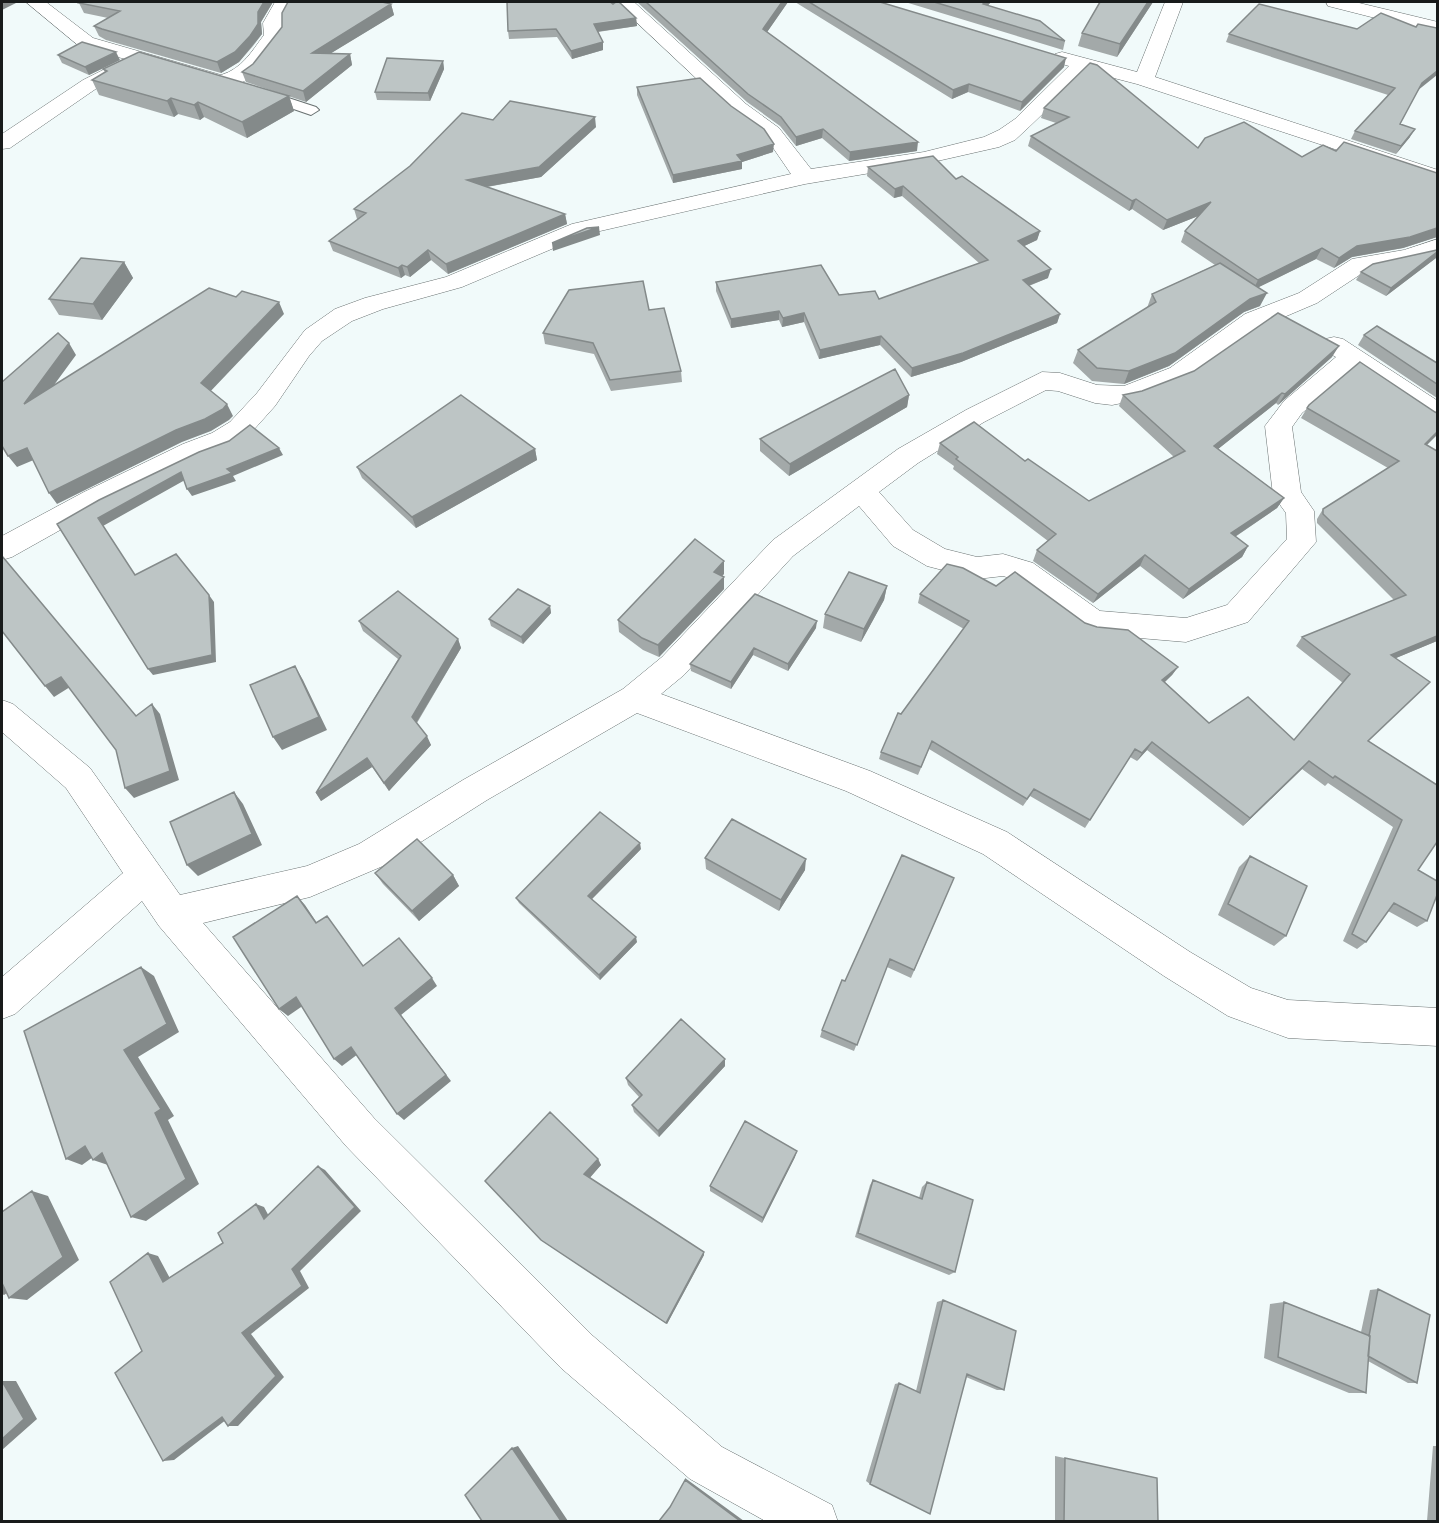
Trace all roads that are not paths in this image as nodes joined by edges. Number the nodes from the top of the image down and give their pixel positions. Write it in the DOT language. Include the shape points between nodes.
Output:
graph roads {
  1 [pos="35,2"];
  2 [pos="284,2"];
  3 [pos="624,2"];
  4 [pos="1174,2"];
  5 [pos="1335,2"];
  6 [pos="1437,28"];
  7 [pos="1048,54"];
  8 [pos="143,59"];
  9 [pos="1082,64"];
  10 [pos="1144,80"];
  11 [pos="221,81"];
  12 [pos="311,110"];
  13 [pos="2,143"];
  14 [pos="805,177"];
  15 [pos="1437,177"];
  16 [pos="1437,246"];
  17 [pos="1274,312"];
  18 [pos="1353,356"];
  19 [pos="1437,414"];
  20 [pos="861,490"];
  21 [pos="2,549"];
  22 [pos="634,698"];
  23 [pos="2,713"];
  24 [pos="144,877"];
  25 [pos="172,914"];
  26 [pos="2,1001"];
  27 [pos="1437,1028"];
  28 [pos="815,1521"];
  1 -- 8 [label="street" via="86,42"];
  2 -- 11 [label="street" via="273,23 274,36 248,69"];
  3 -- 14 [label="street" via="739,108 772,132"];
  4 -- 10 [label="street"];
  5 -- 6 [label="street"];
  7 -- 9 [label="street"];
  8 -- 11 [label="street"];
  8 -- 13 [label="street" via="90,84"];
  9 -- 10 [label="street"];
  9 -- 14 [label="street" via="1022,123 991,142 924,158"];
  10 -- 15 [label="street"];
  11 -- 12 [label="lane"];
  14 -- 21 [label="street" via="580,229 454,282 358,309 328,323 304,345 269,397 246,423 222,440 170,461"];
  16 -- 17 [label="street" via="1404,257 1360,264 1308,298"];
  17 -- 18 [label="street"];
  17 -- 20 [label="street" via="1254,320 1179,374 1128,394 1095,394 1060,382 1042,381 946,433"];
  18 -- 19 [label="street"];
  18 -- 20 [label="street" via="1293,407 1278,426 1287,495 1300,511 1302,542 1237,614 1186,630 1093,622 1023,571 1003,565 977,568 937,558 903,538"];
  20 -- 22 [label="street" via="783,548 681,658"];
  22 -- 25 [label="street" via="371,855 310,881"];
  22 -- 27 [label="street" via="858,781 995,843 1241,1003 1288,1019"];
  23 -- 24 [label="street" via="78,778"];
  24 -- 25 [label="street"];
  24 -- 26 [label="street"];
  25 -- 28 [label="street" via="360,1132 577,1352 706,1463"];
}
